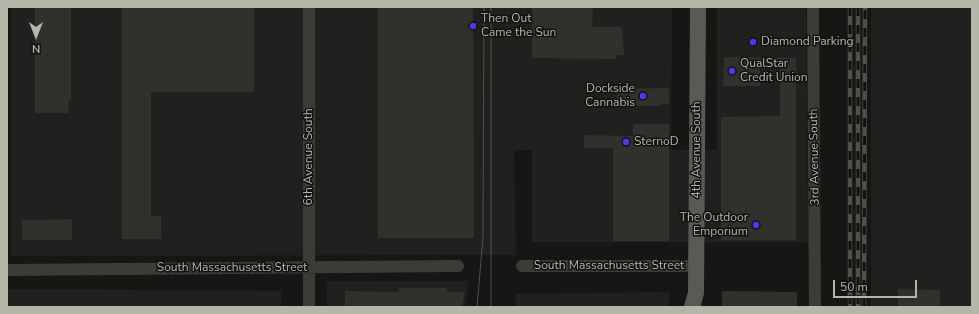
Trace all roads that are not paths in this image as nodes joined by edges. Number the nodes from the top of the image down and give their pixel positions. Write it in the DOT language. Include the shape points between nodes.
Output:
graph roads {
  1 [pos="309,7"];
  2 [pos="698,7"];
  3 [pos="813,7"];
  4 [pos="458,266"];
  5 [pos="522,266"];
  6 [pos="696,266"];
  7 [pos="309,267"];
  8 [pos="7,270"];
  9 [pos="696,304"];
  10 [pos="309,307"];
  11 [pos="815,307"];
  1 -- 7 [label="street, 6th Avenue South"];
  2 -- 6 [label="main road, 4th Avenue South"];
  3 -- 11 [label="street, 3rd Avenue South"];
  4 -- 7 [label="street, South Massachusetts Street"];
  5 -- 6 [label="street, South Massachusetts Street"];
  6 -- 9 [label="main road, 4th Avenue South"];
  7 -- 8 [label="street, South Massachusetts Street"];
  7 -- 10 [label="street, 6th Avenue South"];
}
